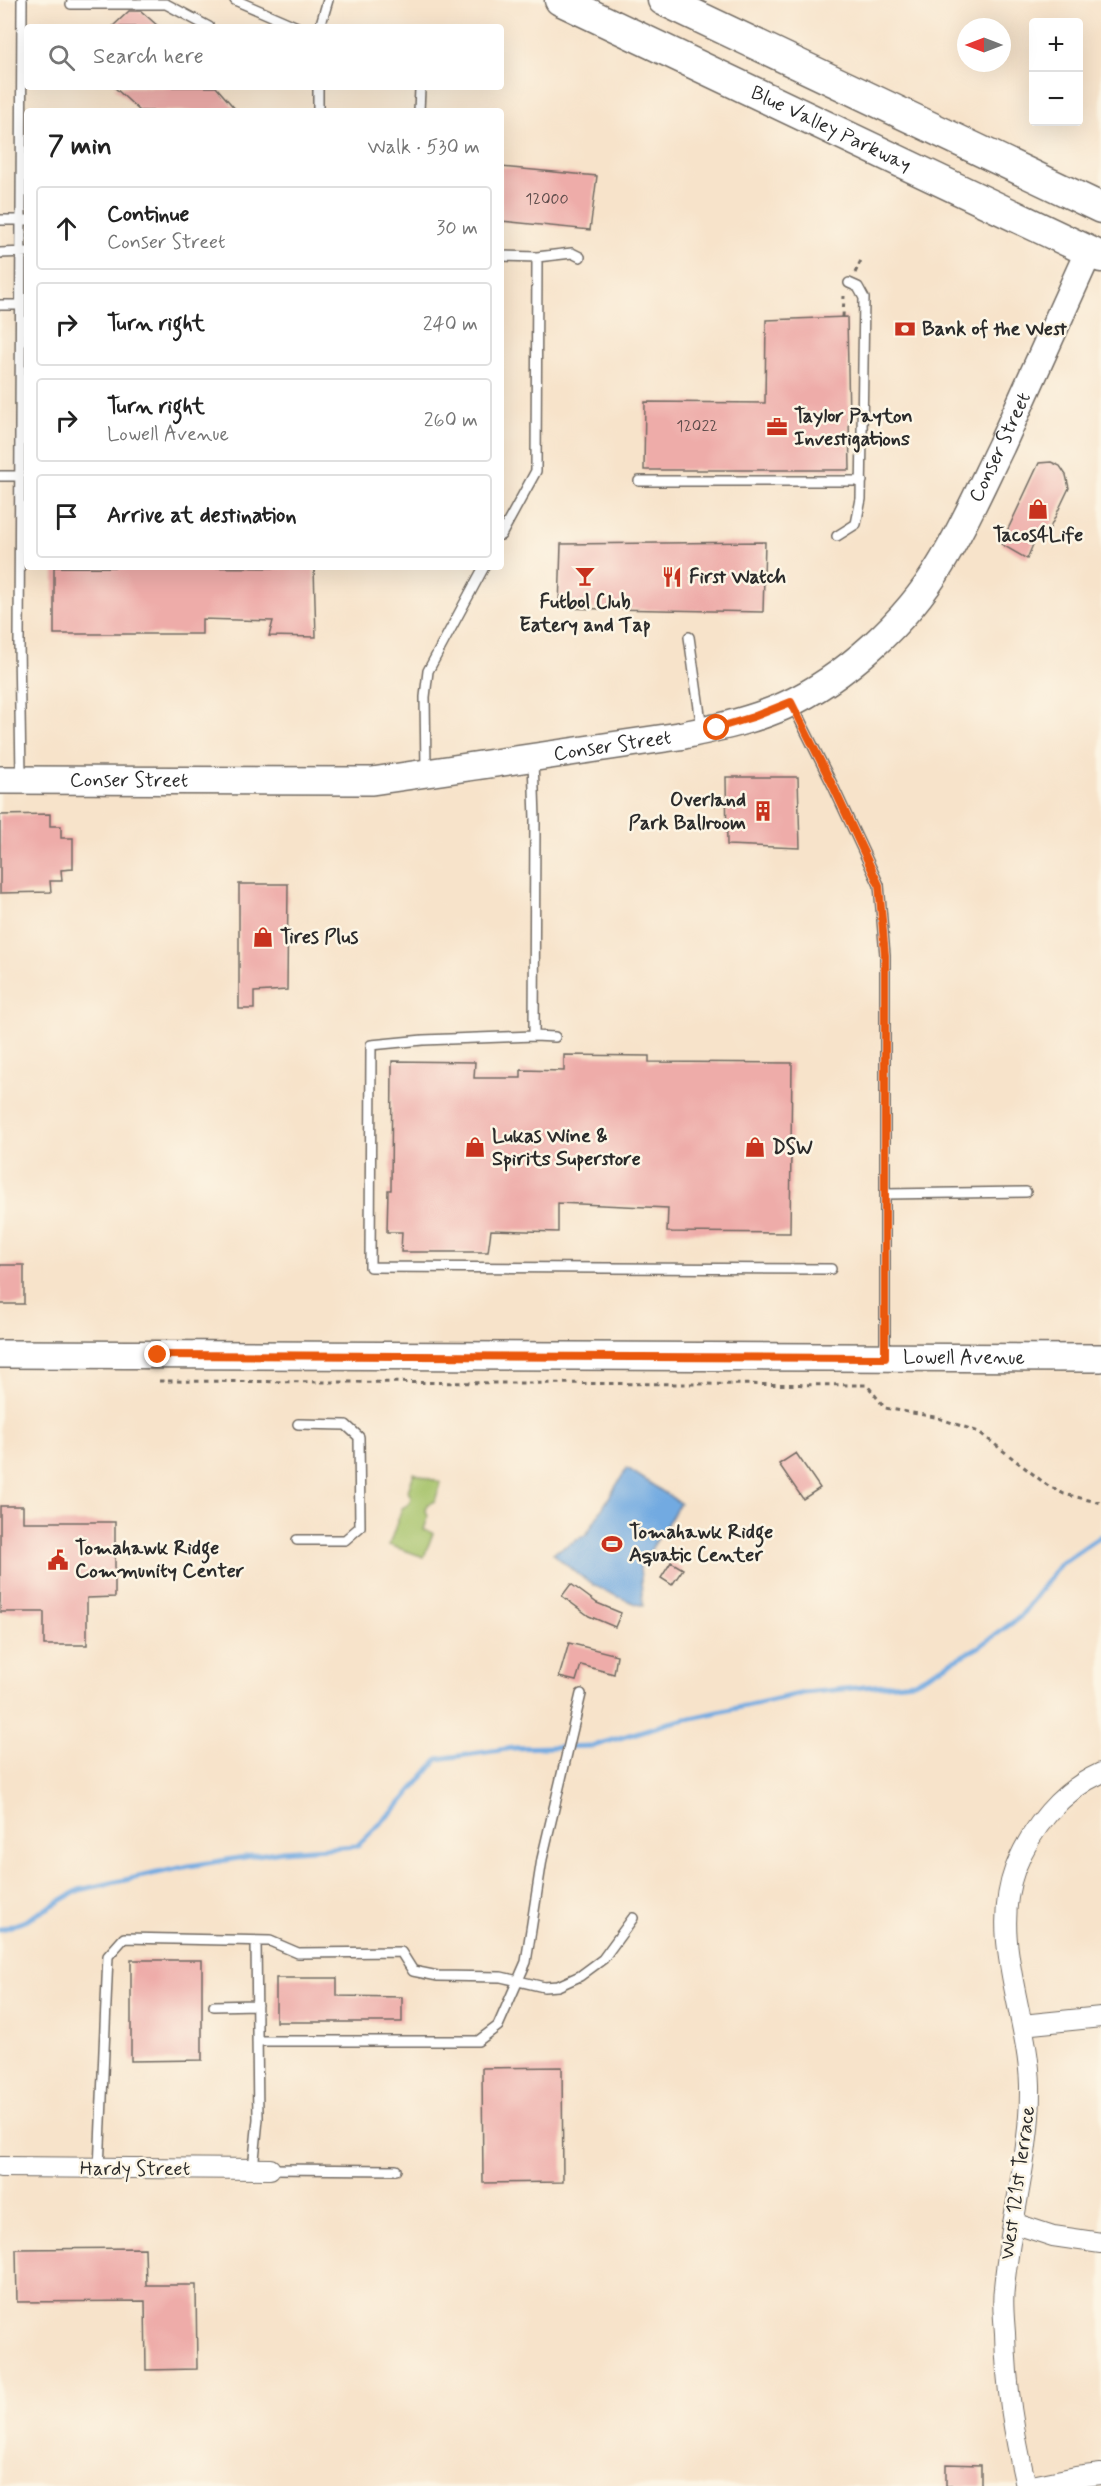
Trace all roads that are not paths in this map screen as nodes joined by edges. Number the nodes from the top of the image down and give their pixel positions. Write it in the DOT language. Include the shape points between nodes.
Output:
graph roads {
  1 [pos="22,0"];
  2 [pos="235,0"];
  3 [pos="328,0"];
  4 [pos="560,0"];
  5 [pos="663,0"];
  6 [pos="70,4"];
  7 [pos="203,24"];
  8 [pos="290,24"];
  9 [pos="321,24"];
  10 [pos="318,90"];
  11 [pos="420,90"];
  12 [pos="318,108"];
  13 [pos="419,108"];
  14 [pos="1101,208"];
  15 [pos="0,220"];
  16 [pos="23,220"];
  17 [pos="1101,224"];
  18 [pos="23,252"];
  19 [pos="0,253"];
  20 [pos="1095,254"];
  21 [pos="504,256"];
  22 [pos="537,257"];
  23 [pos="580,257"];
  24 [pos="849,284"];
  25 [pos="23,288"];
  26 [pos="0,305"];
  27 [pos="20,305"];
  28 [pos="23,365"];
  29 [pos="0,476"];
  30 [pos="19,476"];
  31 [pos="639,481"];
  32 [pos="862,481"];
  33 [pos="23,500"];
  34 [pos="504,530"];
  35 [pos="23,531"];
  36 [pos="837,536"];
  37 [pos="482,570"];
  38 [pos="689,637"];
  39 [pos="791,702"];
  40 [pos="703,731"];
  41 [pos="532,758"];
  42 [pos="426,775"];
  43 [pos="7,776"];
  44 [pos="534,1036"];
  45 [pos="555,1037"];
  46 [pos="1026,1192"];
  47 [pos="885,1194"];
  48 [pos="831,1269"];
  49 [pos="0,1354"];
  50 [pos="885,1358"];
  51 [pos="1101,1358"];
  52 [pos="298,1424"];
  53 [pos="297,1540"];
  54 [pos="581,1694"];
  55 [pos="1101,1773"];
  56 [pos="633,1918"];
  57 [pos="256,1941"];
  58 [pos="517,1982"];
  59 [pos="257,2005"];
  60 [pos="214,2006"];
  61 [pos="1101,2017"];
  62 [pos="1022,2025"];
  63 [pos="257,2041"];
  64 [pos="0,2167"];
  65 [pos="99,2169"];
  66 [pos="261,2169"];
  67 [pos="396,2170"];
  68 [pos="1013,2223"];
  69 [pos="1101,2243"];
  70 [pos="1101,2474"];
  71 [pos="1026,2486"];
  72 [pos="1032,2486"];
  1 -- 16 [label="lane"];
  2 -- 8 [label="lane"];
  3 -- 9 [label="lane"];
  4 -- 20 [label="main road, Blue Valley Parkway"];
  5 -- 14 [label="main road"];
  6 -- 7 [label="lane" via="166,4"];
  10 -- 12 [label="lane"];
  11 -- 13 [label="lane"];
  15 -- 16 [label="lane"];
  16 -- 18 [label="lane"];
  17 -- 20 [label="main road"];
  18 -- 19 [label="lane"];
  18 -- 25 [label="lane"];
  20 -- 39 [label="street, Conser Street" via="941,564 879,640 845,668"];
  21 -- 22 [label="lane"];
  22 -- 23 [label="lane" via="572,253"];
  22 -- 34 [label="lane" via="536,471"];
  24 -- 32 [label="lane" via="858,287 864,298"];
  25 -- 27 [label="lane"];
  26 -- 27 [label="lane"];
  27 -- 28 [label="lane"];
  28 -- 30 [label="lane"];
  29 -- 30 [label="lane"];
  30 -- 33 [label="lane"];
  31 -- 32 [label="lane"];
  32 -- 36 [label="lane" via="856,524"];
  33 -- 35 [label="lane"];
  35 -- 43 [label="lane"];
  37 -- 42 [label="lane" via="428,671"];
  38 -- 40 [label="lane"];
  39 -- 40 [label="street, Conser Street"];
  39 -- 47 [label="lane" via="879,885 885,955"];
  40 -- 41 [label="street, Conser Street"];
  41 -- 42 [label="street, Conser Street"];
  41 -- 44 [label="lane"];
  42 -- 43 [label="street, Conser Street" via="321,782"];
  44 -- 45 [label="lane"];
  44 -- 48 [label="lane" via="371,1045 370,1267"];
  46 -- 47 [label="lane"];
  47 -- 50 [label="lane"];
  49 -- 50 [label="street, Lowell Avenue"];
  50 -- 51 [label="street, Lowell Avenue"];
  52 -- 53 [label="lane" via="346,1425 359,1437 360,1527 345,1540"];
  54 -- 58 [label="lane" via="542,1859 526,1962"];
  55 -- 62 [label="street, West 121st Terrace" via="1069,1792 1052,1808 1015,1869 1006,1922"];
  56 -- 58 [label="lane" via="603,1959 580,1976 558,1986"];
  57 -- 58 [label="lane" via="270,1941 298,1953 401,1952 413,1971 438,1976 501,1977"];
  57 -- 59 [label="lane"];
  57 -- 65 [label="lane" via="124,1938 108,1956"];
  58 -- 63 [label="lane" via="498,2026 478,2041"];
  59 -- 60 [label="lane"];
  59 -- 63 [label="lane"];
  61 -- 62 [label="street"];
  62 -- 68 [label="street, West 121st Terrace" via="1030,2108"];
  63 -- 66 [label="lane"];
  64 -- 65 [label="street, Hardy Street"];
  65 -- 66 [label="street, Hardy Street"];
  66 -- 67 [label="lane"];
  68 -- 69 [label="street" via="1053,2236"];
  68 -- 71 [label="street, West 121st Terrace" via="1003,2291 1006,2373 1011,2419"];
  70 -- 72 [label="street"];
}
